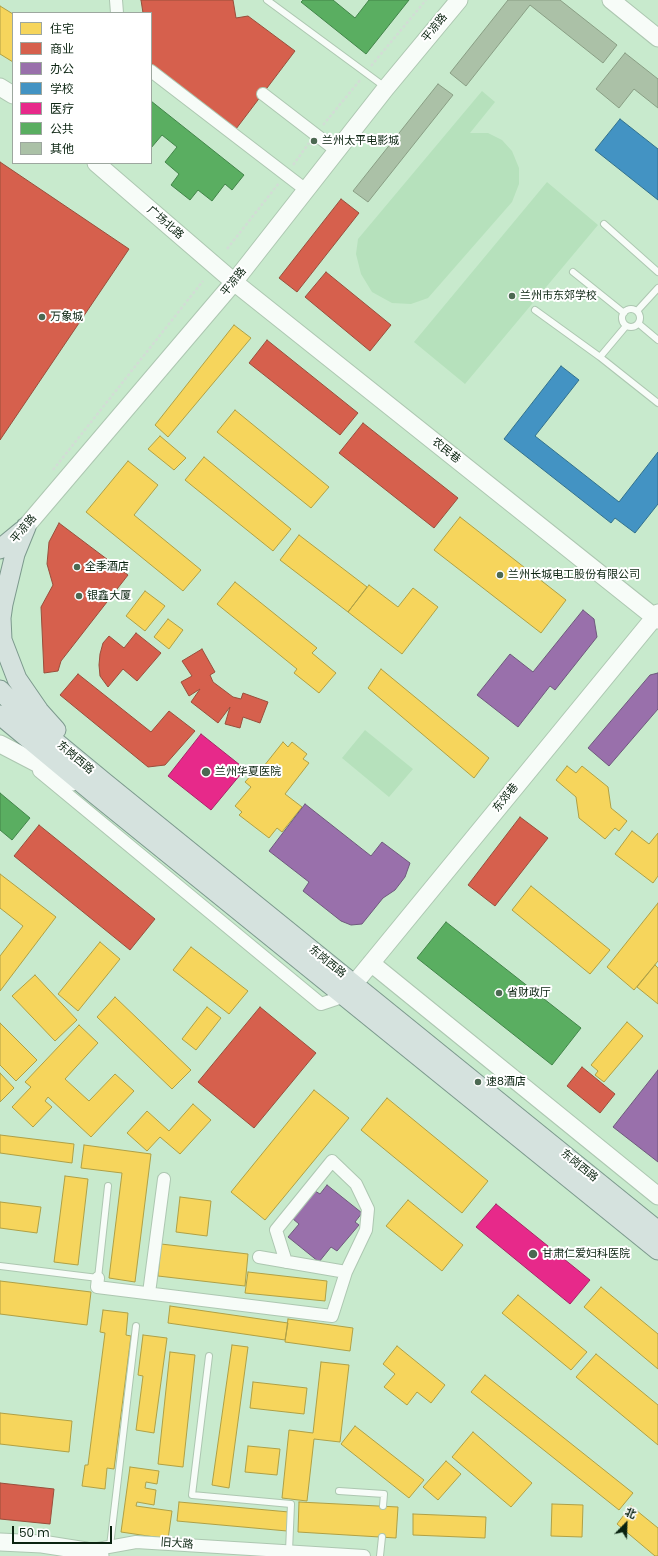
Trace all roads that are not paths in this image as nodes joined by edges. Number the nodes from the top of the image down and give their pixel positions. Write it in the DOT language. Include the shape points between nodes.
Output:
graph roads {
  1 [pos="116,0"];
  2 [pos="267,0"];
  3 [pos="459,0"];
  4 [pos="611,0"];
  5 [pos="117,12"];
  6 [pos="658,38"];
  7 [pos="152,72"];
  8 [pos="0,87"];
  9 [pos="386,88"];
  10 [pos="12,94"];
  11 [pos="263,94"];
  12 [pos="337,151"];
  13 [pos="97,164"];
  14 [pos="306,190"];
  15 [pos="604,224"];
  16 [pos="573,272"];
  17 [pos="658,272"];
  18 [pos="234,282"];
  19 [pos="658,288"];
  20 [pos="535,310"];
  21 [pos="637,311"];
  22 [pos="624,312"];
  23 [pos="639,324"];
  24 [pos="626,326"];
  25 [pos="658,340"];
  26 [pos="600,357"];
  27 [pos="658,403"];
  28 [pos="26,527"];
  29 [pos="0,549"];
  30 [pos="0,557"];
  31 [pos="657,617"];
  32 [pos="0,690"];
  33 [pos="0,715"];
  34 [pos="0,744"];
  35 [pos="20,755"];
  36 [pos="100,788"];
  37 [pos="371,963"];
  38 [pos="349,990"];
  39 [pos="164,1179"];
  40 [pos="108,1186"];
  41 [pos="658,1196"];
  42 [pos="658,1231"];
  43 [pos="658,1250"];
  44 [pos="260,1257"];
  45 [pos="286,1262"];
  46 [pos="0,1266"];
  47 [pos="346,1272"];
  48 [pos="98,1278"];
  49 [pos="149,1293"];
  50 [pos="136,1326"];
  51 [pos="209,1356"];
  52 [pos="338,1491"];
  53 [pos="383,1506"];
  54 [pos="382,1537"];
  55 [pos="0,1542"];
  56 [pos="289,1551"];
  57 [pos="95,1552"];
  58 [pos="364,1556"];
  59 [pos="380,1556"];
  1 -- 5 [label="street"];
  2 -- 9 [label="lane"];
  3 -- 9 [label="street, 平凉路"];
  4 -- 6 [label="street"];
  7 -- 14 [label="street"];
  8 -- 10 [label="street"];
  9 -- 12 [label="street, 平凉路"];
  11 -- 12 [label="street"];
  12 -- 14 [label="street, 平凉路"];
  13 -- 18 [label="street, 广场北路"];
  14 -- 18 [label="street, 平凉路"];
  15 -- 17 [label="lane"];
  16 -- 22 [label="lane"];
  18 -- 28 [label="street, 平凉路"];
  18 -- 31 [label="street, 农民巷"];
  19 -- 21 [label="lane"];
  20 -- 26 [label="lane"];
  21 -- 22 [label="lane" via="630,309"];
  21 -- 23 [label="lane" via="641,318"];
  22 -- 24 [label="lane" via="622,319"];
  23 -- 24 [label="lane" via="632,328"];
  23 -- 25 [label="lane"];
  24 -- 26 [label="lane"];
  26 -- 27 [label="lane"];
  28 -- 29 [label="main road"];
  28 -- 30 [label="street, 平凉路"];
  28 -- 36 [label="main road" via="15,554 3,604 1,631 6,652 17,679 39,711"];
  31 -- 37 [label="street, 东郊巷"];
  32 -- 36 [label="main road, 东岗西路"];
  33 -- 36 [label="main road, 东岗西路"];
  34 -- 35 [label="street"];
  35 -- 36 [label="street"];
  35 -- 38 [label="street, 东岗西路" via="321,1004"];
  36 -- 38 [label="main road, 东岗西路"];
  37 -- 38 [label="street, 东郊巷"];
  37 -- 41 [label="street"];
  38 -- 42 [label="main road, 东岗西路"];
  38 -- 43 [label="main road, 东岗西路"];
  39 -- 49 [label="street"];
  40 -- 48 [label="lane"];
  44 -- 45 [label="street"];
  45 -- 47 [label="street"];
  45 -- 47 [label="street" via="276,1230 332,1161 356,1184 368,1209 366,1230"];
  46 -- 48 [label="lane"];
  47 -- 49 [label="street" via="332,1316"];
  48 -- 49 [label="street" via="98,1287"];
  50 -- 57 [label="lane"];
  51 -- 56 [label="lane" via="192,1495 291,1504"];
  52 -- 53 [label="lane" via="384,1494"];
  54 -- 59 [label="lane"];
  55 -- 57 [label="street" via="42,1544"];
  56 -- 57 [label="street, 旧大路" via="136,1542"];
  56 -- 58 [label="street, 旧大路"];
}
